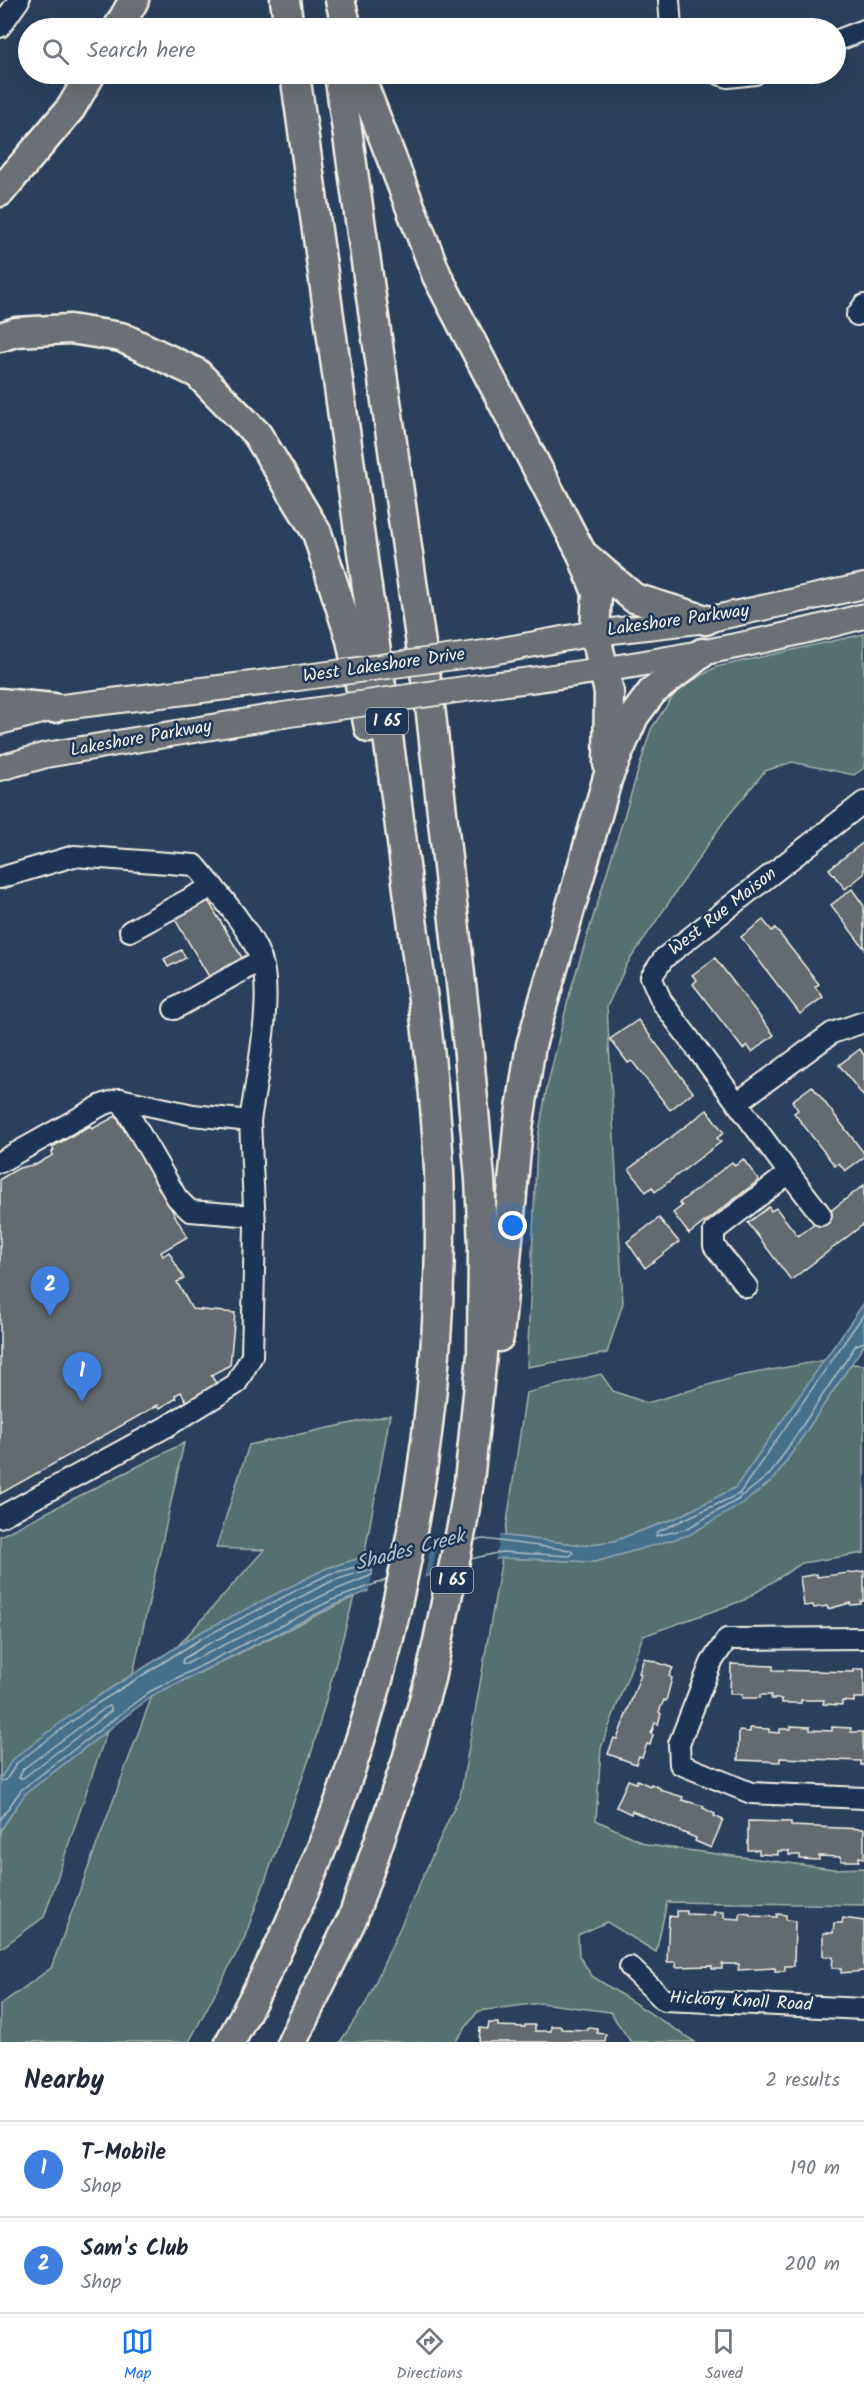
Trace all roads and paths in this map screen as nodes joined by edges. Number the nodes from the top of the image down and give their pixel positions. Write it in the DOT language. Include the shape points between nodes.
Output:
graph roads {
  1 [pos="19,0"];
  2 [pos="134,0"];
  3 [pos="285,0"];
  4 [pos="329,0"];
  5 [pos="340,0"];
  6 [pos="669,0"];
  7 [pos="124,18"];
  8 [pos="288,18"];
  9 [pos="332,18"];
  10 [pos="344,18"];
  11 [pos="670,18"];
  12 [pos="0,27"];
  13 [pos="864,30"];
  14 [pos="846,37"];
  15 [pos="85,84"];
  16 [pos="296,84"];
  17 [pos="340,84"];
  18 [pos="363,84"];
  19 [pos="0,192"];
  20 [pos="0,337"];
  21 [pos="580,552"];
  22 [pos="864,586"];
  23 [pos="864,616"];
  24 [pos="706,620"];
  25 [pos="595,633"];
  26 [pos="491,652"];
  27 [pos="702,653"];
  28 [pos="604,671"];
  29 [pos="276,681"];
  30 [pos="499,684"];
  31 [pos="0,703"];
  32 [pos="54,708"];
  33 [pos="283,715"];
  34 [pos="0,722"];
  35 [pos="0,768"];
  36 [pos="608,777"];
  37 [pos="864,802"];
  38 [pos="0,878"];
  39 [pos="213,886"];
  40 [pos="411,909"];
  41 [pos="130,932"];
  42 [pos="261,960"];
  43 [pos="174,1009"];
  44 [pos="864,1022"];
  45 [pos="120,1099"];
  46 [pos="738,1102"];
  47 [pos="250,1120"];
  48 [pos="0,1162"];
  49 [pos="789,1173"];
  50 [pos="821,1215"];
  51 [pos="254,1216"];
  52 [pos="747,1287"];
  53 [pos="490,1350"];
  54 [pos="0,1517"];
  55 [pos="864,1638"];
  56 [pos="864,1797"];
  57 [pos="630,1967"];
  58 [pos="864,2009"];
  59 [pos="230,2042"];
  60 [pos="292,2042"];
  1 -- 12 [label="street"];
  2 -- 7 [label="highway"];
  3 -- 8 [label="highway"];
  4 -- 9 [label="highway"];
  5 -- 10 [label="highway"];
  6 -- 11 [label="street"];
  13 -- 14 [label="street"];
  15 -- 19 [label="highway" via="70,108"];
  16 -- 40 [label="highway, I 65"];
  17 -- 53 [label="highway, I 65" via="431,714 480,1179"];
  18 -- 21 [label="highway" via="437,276"];
  20 -- 40 [label="highway" via="16,332 70,329 121,337 197,373 257,434 317,533 351,640"];
  21 -- 24 [label="highway" via="634,598"];
  21 -- 25 [label="highway" via="597,593"];
  22 -- 24 [label="main road, Lakeshore Parkway"];
  23 -- 27 [label="main road, Lakeshore Parkway" via="786,637"];
  24 -- 25 [label="main road, Lakeshore Parkway"];
  25 -- 26 [label="main road, Lakeshore Parkway"];
  25 -- 28 [label="highway"];
  26 -- 29 [label="main road, West Lakeshore Drive, bridge"];
  27 -- 28 [label="main road, Lakeshore Parkway"];
  27 -- 36 [label="highway" via="652,692 634,717"];
  28 -- 30 [label="main road, Lakeshore Parkway"];
  28 -- 36 [label="highway" via="609,692"];
  29 -- 32 [label="main road, Lakeshore Parkway"];
  30 -- 33 [label="main road, West Lakeshore Drive, bridge"];
  31 -- 32 [label="highway"];
  32 -- 34 [label="main road, Lakeshore Parkway"];
  33 -- 35 [label="main road, Lakeshore Parkway" via="46,755"];
  36 -- 53 [label="highway" via="531,1045"];
  37 -- 46 [label="street, West Rue Maison" via="664,958 651,977 662,1002"];
  38 -- 39 [label="street" via="74,856 195,865"];
  39 -- 41 [label="street"];
  39 -- 42 [label="street"];
  40 -- 59 [label="highway, I 65" via="438,1157 439,1271 428,1431 404,1573 370,1708 323,1845"];
  42 -- 43 [label="street"];
  42 -- 47 [label="street" via="266,982"];
  44 -- 46 [label="street" via="832,1034"];
  45 -- 47 [label="street" via="193,1115"];
  45 -- 48 [label="street" via="102,1105"];
  45 -- 51 [label="street" via="177,1198 190,1211"];
  46 -- 49 [label="street, West Rue Maison"];
  47 -- 51 [label="street"];
  49 -- 50 [label="street, West Rue Maison"];
  49 -- 52 [label="street" via="714,1231 714,1246"];
  51 -- 54 [label="street" via="252,1356 236,1384 166,1427"];
  53 -- 60 [label="highway, I 65" via="478,1393 469,1482 451,1589 430,1679 353,1917"];
  55 -- 56 [label="street" via="728,1639 711,1663 679,1744 680,1764 751,1793"];
  57 -- 58 [label="street, Hickory Knoll Road" via="664,2000"];
}
